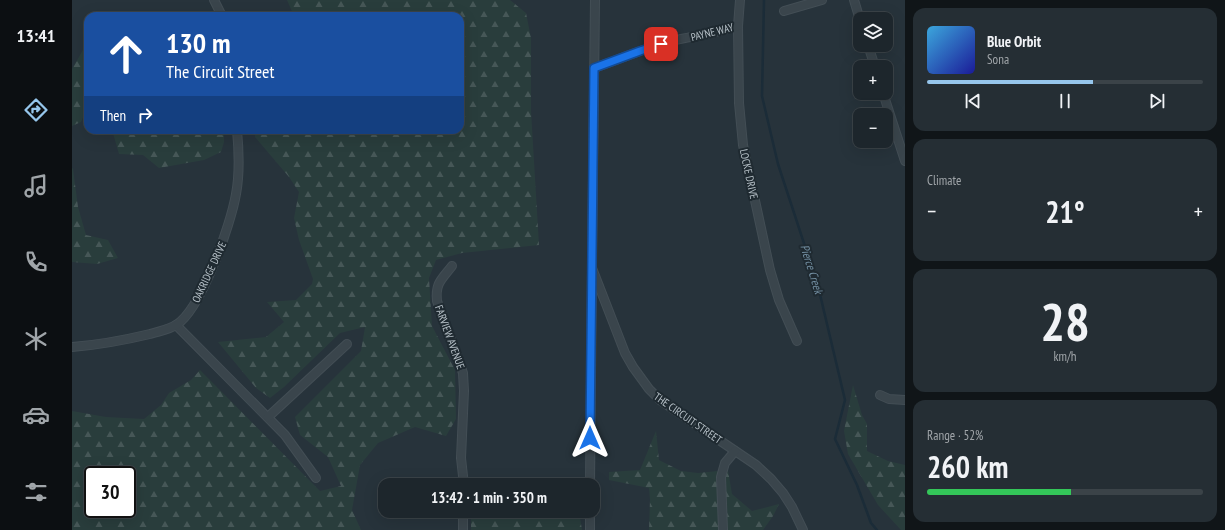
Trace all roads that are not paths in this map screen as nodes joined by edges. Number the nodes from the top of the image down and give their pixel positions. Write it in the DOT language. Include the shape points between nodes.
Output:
graph roads {
  1 [pos="214,0"];
  2 [pos="595,0"];
  3 [pos="740,0"];
  4 [pos="822,0"];
  5 [pos="854,0"];
  6 [pos="784,11"];
  7 [pos="220,12"];
  8 [pos="858,12"];
  9 [pos="738,26"];
  10 [pos="594,68"];
  11 [pos="885,100"];
  12 [pos="237,134"];
  13 [pos="905,161"];
  14 [pos="452,266"];
  15 [pos="592,268"];
  16 [pos="176,325"];
  17 [pos="797,341"];
  18 [pos="347,344"];
  19 [pos="72,348"];
  20 [pos="880,396"];
  21 [pos="905,400"];
  22 [pos="268,417"];
  23 [pos="735,451"];
  24 [pos="316,478"];
  25 [pos="464,478"];
  26 [pos="590,478"];
  27 [pos="464,518"];
  28 [pos="590,518"];
  29 [pos="463,530"];
  30 [pos="590,530"];
  31 [pos="723,530"];
  32 [pos="803,530"];
  1 -- 7 [label="street"];
  2 -- 10 [label="street, THE CIRCUIT STREET"];
  3 -- 9 [label="street, LOCKE DRIVE"];
  4 -- 6 [label="street"];
  5 -- 8 [label="street"];
  9 -- 10 [label="street, PAYNE WAY" via="672,41"];
  9 -- 17 [label="street, LOCKE DRIVE" via="739,103 743,145 770,270 779,300"];
  10 -- 15 [label="street, THE CIRCUIT STREET"];
  11 -- 13 [label="street"];
  12 -- 16 [label="street, OAKRIDGE DRIVE" via="238,179 225,238 196,303"];
  14 -- 25 [label="street, FARVIEW AVENUE" via="440,281 436,291 437,301 463,373 461,458"];
  15 -- 23 [label="street, THE CIRCUIT STREET" via="625,353 649,389 660,400"];
  15 -- 26 [label="street"];
  16 -- 19 [label="street, OAKRIDGE DRIVE" via="134,338"];
  16 -- 22 [label="street"];
  18 -- 22 [label="street"];
  20 -- 21 [label="street"];
  22 -- 24 [label="street" via="285,435"];
  23 -- 31 [label="street" via="725,463 721,477"];
  23 -- 32 [label="street, THE CIRCUIT STREET" via="771,479 792,507"];
  27 -- 29 [label="street"];
  28 -- 30 [label="street"];
}
